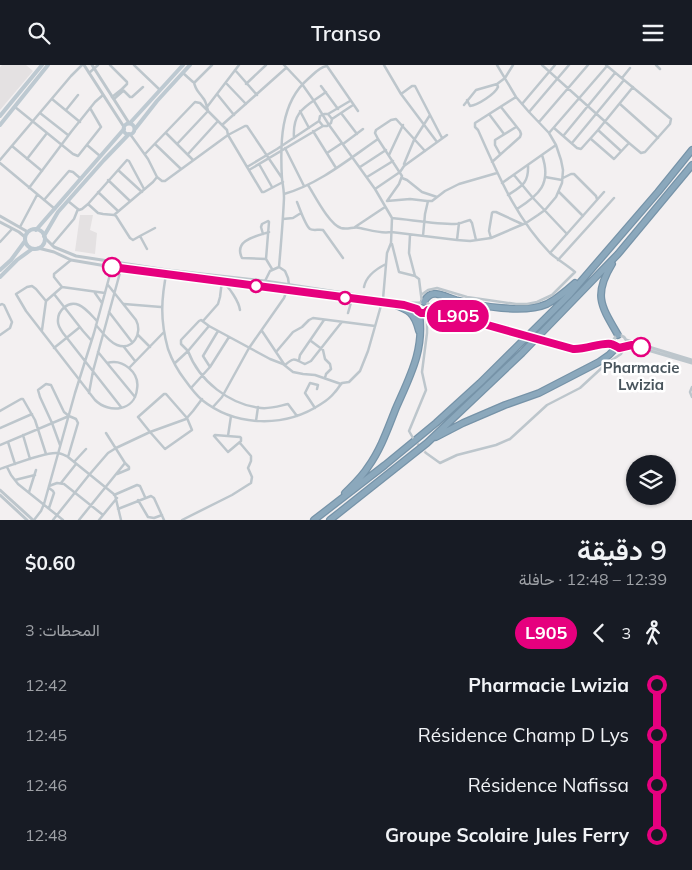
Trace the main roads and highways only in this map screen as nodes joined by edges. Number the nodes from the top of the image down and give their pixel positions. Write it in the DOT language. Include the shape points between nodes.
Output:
graph roads {
  1 [pos="48,65"];
  2 [pos="183,65"];
  3 [pos="190,65"];
  4 [pos="40,66"];
  5 [pos="181,71"];
  6 [pos="0,116"];
  7 [pos="130,123"];
  8 [pos="0,125"];
  9 [pos="124,128"];
  10 [pos="135,129"];
  11 [pos="130,134"];
  12 [pos="692,150"];
  13 [pos="692,165"];
  14 [pos="56,210"];
  15 [pos="36,229"];
  16 [pos="44,236"];
  17 [pos="25,239"];
  18 [pos="32,249"];
  19 [pos="618,254"];
  20 [pos="0,270"];
  21 [pos="0,277"];
  22 [pos="583,278"];
  23 [pos="390,303"];
  24 [pos="423,303"];
  25 [pos="420,312"];
  26 [pos="618,335"];
  27 [pos="420,343"];
  28 [pos="618,345"];
  29 [pos="427,443"];
  30 [pos="335,504"];
  31 [pos="314,520"];
  32 [pos="330,520"];
  1 -- 8 [label="main road"];
  2 -- 5 [label="main road"];
  3 -- 5 [label="main road"];
  4 -- 6 [label="main road"];
  5 -- 7 [label="main road"];
  5 -- 10 [label="main road"];
  7 -- 9 [label="main road"];
  7 -- 10 [label="main road"];
  9 -- 11 [label="main road"];
  9 -- 14 [label="main road"];
  10 -- 11 [label="main road"];
  11 -- 14 [label="main road"];
  12 -- 22 [label="highway"];
  13 -- 19 [label="highway"];
  14 -- 15 [label="main road"];
  14 -- 16 [label="main road"];
  15 -- 16 [label="main road"];
  15 -- 17 [label="main road" via="28,232"];
  16 -- 18 [label="main road" via="42,246"];
  17 -- 18 [label="main road"];
  17 -- 20 [label="main road"];
  18 -- 21 [label="main road"];
  19 -- 26 [label="highway" via="604,278 601,293 603,308"];
  19 -- 29 [label="highway" via="522,353"];
  22 -- 24 [label="highway" via="547,304 531,308 506,308 434,293"];
  22 -- 30 [label="highway" via="480,383"];
  23 -- 27 [label="highway" via="407,309 414,317"];
  25 -- 27 [label="highway"];
  27 -- 30 [label="highway" via="410,378 380,447 363,475"];
  28 -- 29 [label="highway" via="599,362 539,393 463,423"];
  29 -- 32 [label="highway"];
  30 -- 31 [label="highway"];
}
